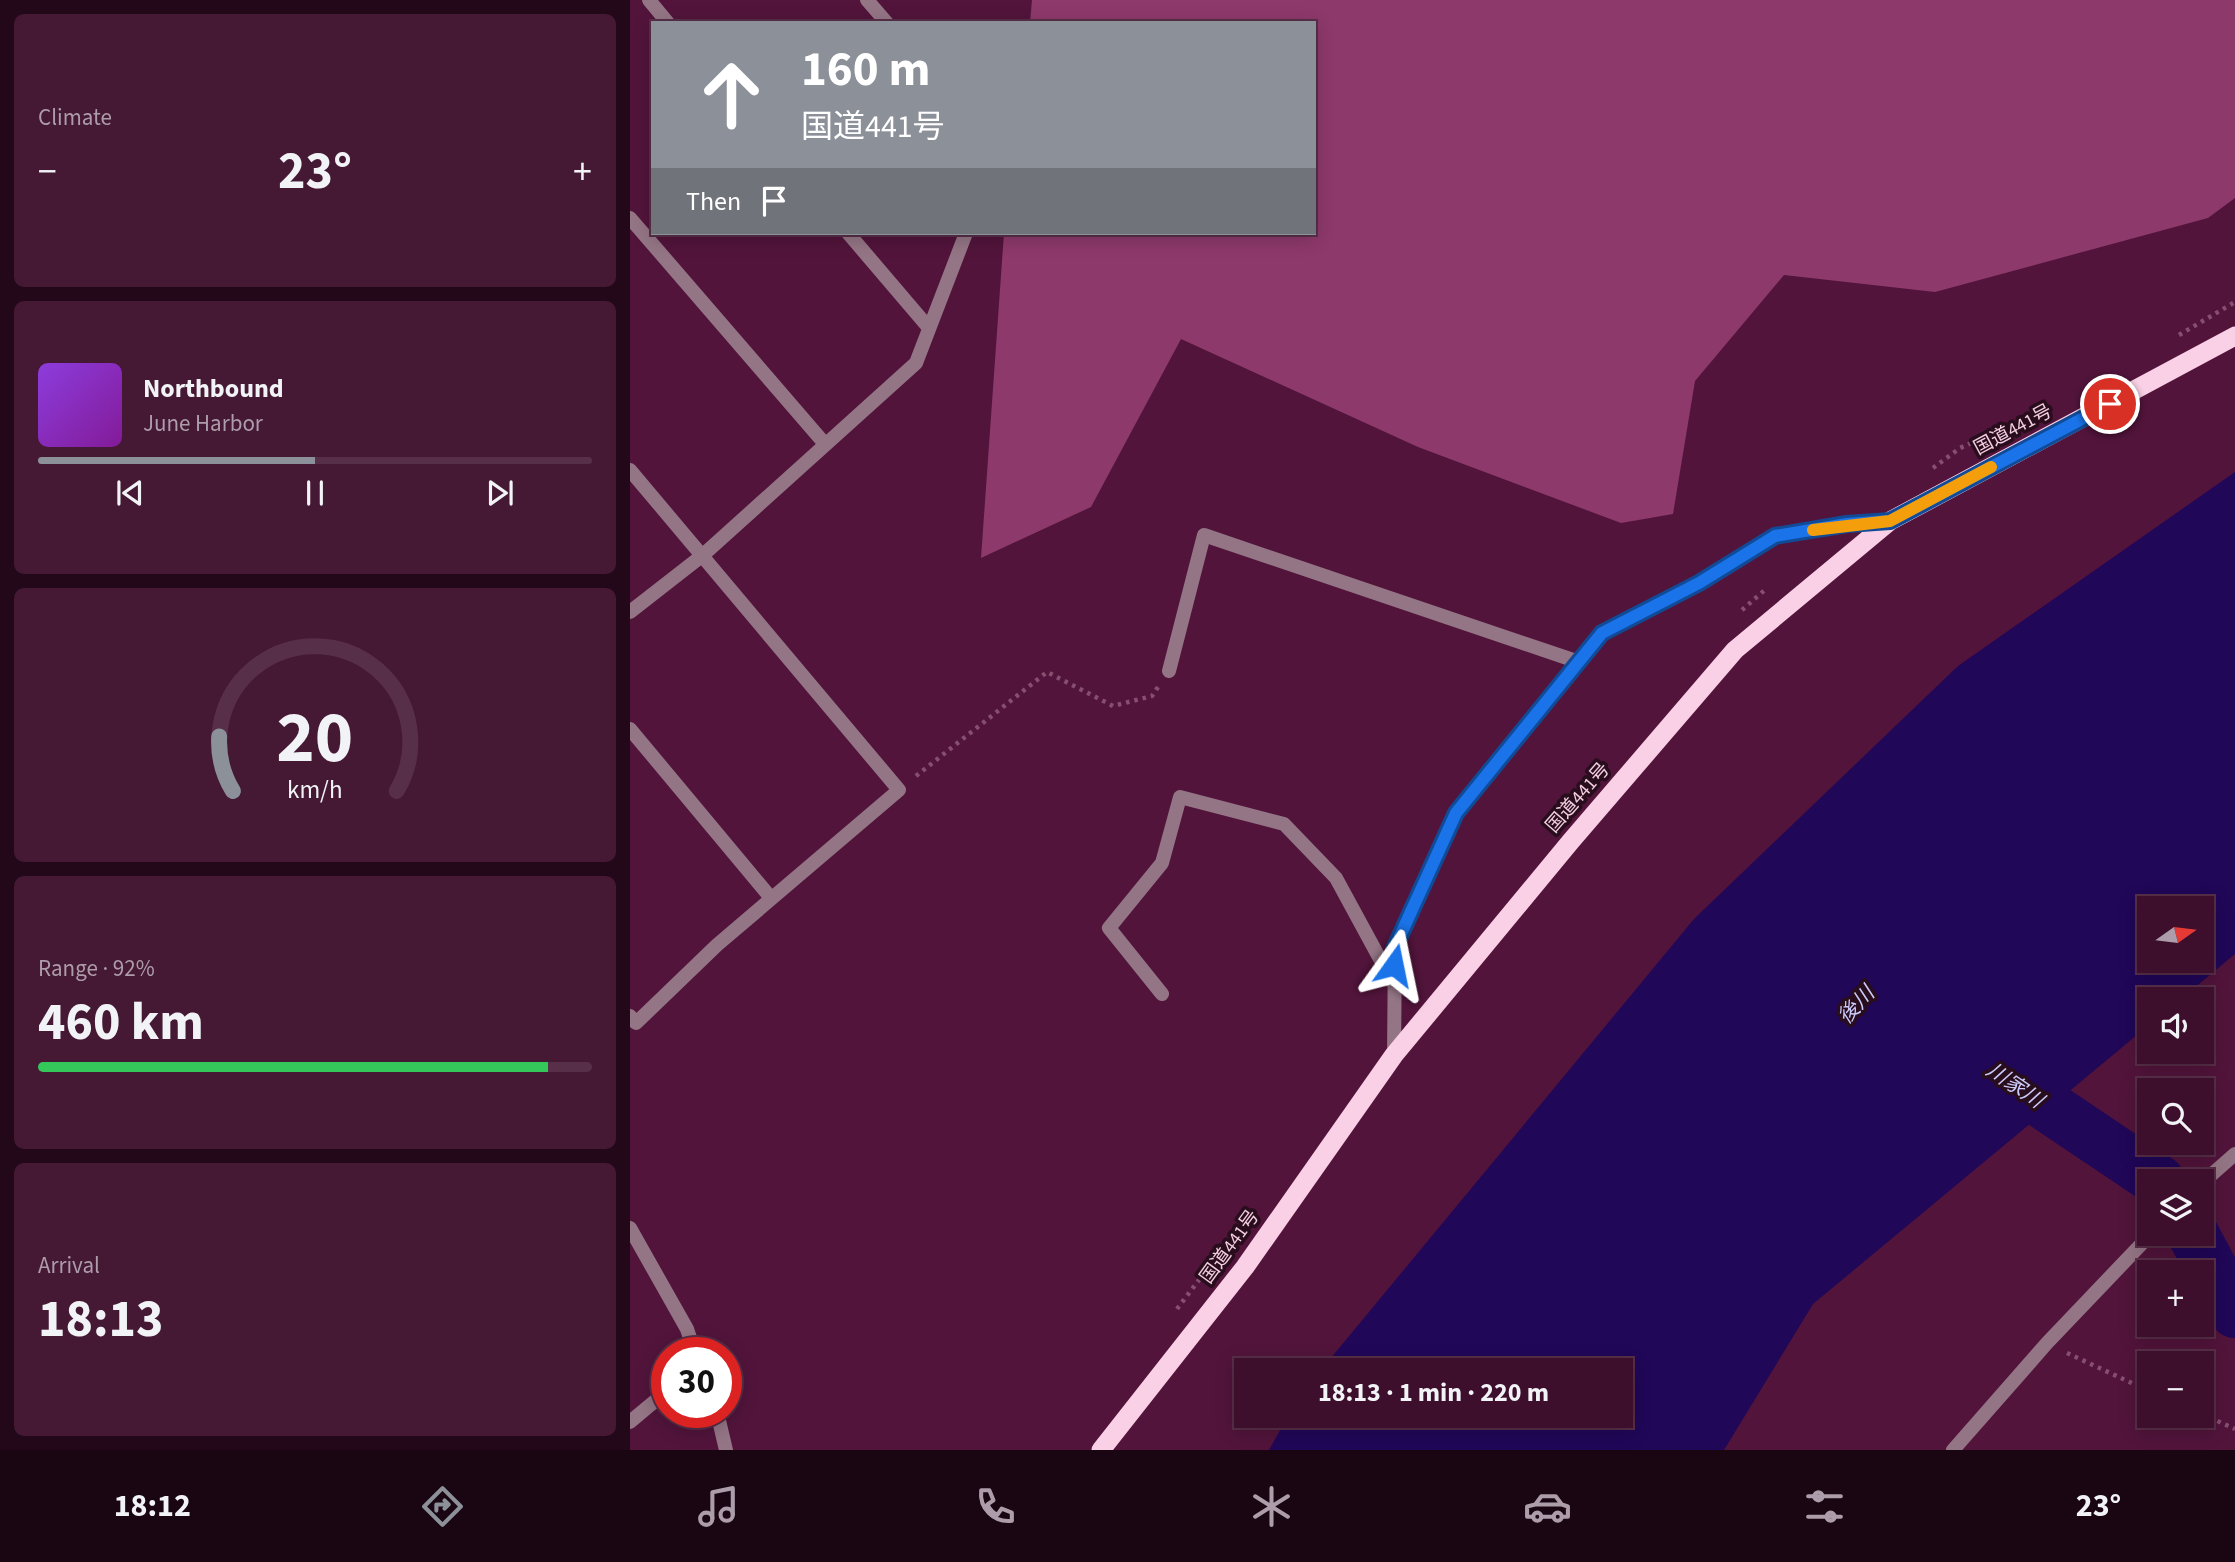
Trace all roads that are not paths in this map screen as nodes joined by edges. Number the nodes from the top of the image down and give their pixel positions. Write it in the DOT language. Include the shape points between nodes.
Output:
graph roads {
  1 [pos="649,0"];
  2 [pos="867,0"];
  3 [pos="666,21"];
  4 [pos="885,21"];
  5 [pos="630,218"];
  6 [pos="850,235"];
  7 [pos="965,235"];
  8 [pos="929,328"];
  9 [pos="2235,336"];
  10 [pos="825,444"];
  11 [pos="630,470"];
  12 [pos="1890,521"];
  13 [pos="703,555"];
  14 [pos="630,611"];
  15 [pos="1579,662"];
  16 [pos="1169,671"];
  17 [pos="630,729"];
  18 [pos="771,898"];
  19 [pos="1394,984"];
  20 [pos="1162,993"];
  21 [pos="630,1017"];
  22 [pos="1394,1055"];
  23 [pos="2235,1154"];
  24 [pos="2214,1172"];
  25 [pos="630,1228"];
  26 [pos="2140,1246"];
  27 [pos="690,1337"];
  28 [pos="651,1404"];
  29 [pos="630,1422"];
  30 [pos="721,1428"];
  31 [pos="726,1450"];
  32 [pos="1101,1450"];
  33 [pos="1953,1450"];
  1 -- 3 [label="street"];
  2 -- 4 [label="street"];
  5 -- 10 [label="street"];
  6 -- 8 [label="street"];
  7 -- 8 [label="street"];
  8 -- 10 [label="street" via="916,363"];
  9 -- 12 [label="highway, 国道441号"];
  10 -- 13 [label="street"];
  11 -- 13 [label="street"];
  12 -- 15 [label="street" via="1775,536 1699,583 1602,633"];
  12 -- 22 [label="highway, 国道441号" via="1735,650"];
  13 -- 14 [label="street"];
  13 -- 18 [label="street" via="899,790"];
  15 -- 16 [label="street" via="1204,536"];
  15 -- 19 [label="street" via="1456,813 1395,947"];
  17 -- 18 [label="street"];
  18 -- 21 [label="street" via="636,1023"];
  19 -- 20 [label="street" via="1336,878 1284,824 1180,797 1162,863 1109,928"];
  19 -- 22 [label="street"];
  22 -- 32 [label="highway, 国道441号" via="1245,1266"];
  23 -- 24 [label="street"];
  25 -- 27 [label="street"];
  26 -- 33 [label="street"];
  28 -- 29 [label="street"];
  30 -- 31 [label="street"];
}
